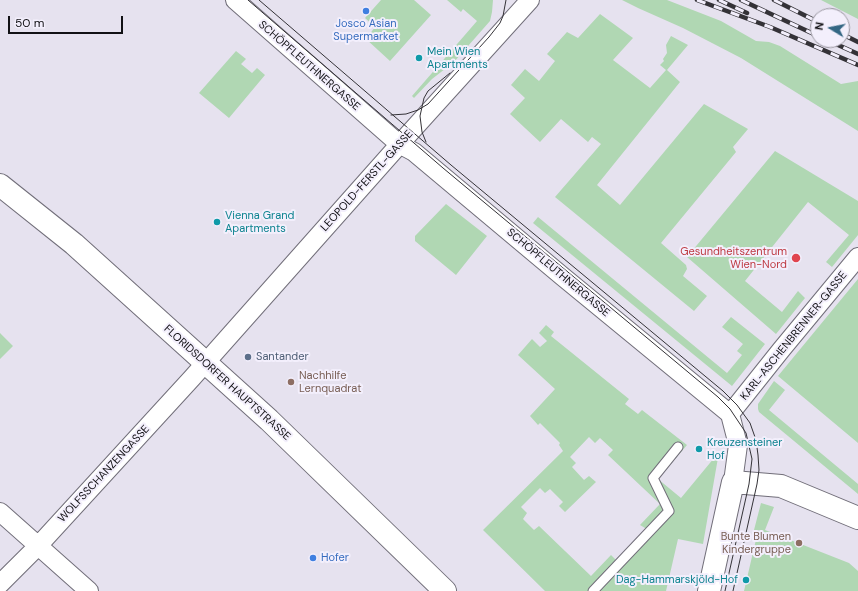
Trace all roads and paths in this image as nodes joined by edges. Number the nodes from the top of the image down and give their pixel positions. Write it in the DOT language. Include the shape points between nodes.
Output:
graph roads {
  1 [pos="235,0"];
  2 [pos="530,0"];
  3 [pos="399,144"];
  4 [pos="0,185"];
  5 [pos="858,257"];
  6 [pos="205,362"];
  7 [pos="730,414"];
  8 [pos="678,447"];
  9 [pos="733,482"];
  10 [pos="0,512"];
  11 [pos="858,518"];
  12 [pos="38,546"];
  13 [pos="0,584"];
  14 [pos="89,591"];
  15 [pos="445,591"];
  16 [pos="593,591"];
  17 [pos="709,591"];
  1 -- 3 [label="street, SCHÖPFLEUTHNERGASSE"];
  2 -- 3 [label="street, LEOPOLD-FERSTL-GASSE"];
  3 -- 6 [label="street, LEOPOLD-FERSTL-GASSE"];
  3 -- 7 [label="street, SCHÖPFLEUTHNERGASSE" via="414,152"];
  4 -- 6 [label="main road, FLORIDSDORFER HAUPTSTRASSE" via="74,244"];
  5 -- 7 [label="street, KARL-ASCHENBRENNER-GASSE"];
  6 -- 12 [label="street, WOLFSSCHANZENGASSE"];
  6 -- 15 [label="main road, FLORIDSDORFER HAUPTSTRASSE"];
  7 -- 9 [label="street" via="738,445"];
  8 -- 16 [label="lane" via="652,478 669,511"];
  9 -- 11 [label="main road" via="781,486"];
  9 -- 17 [label="main road"];
  10 -- 12 [label="street"];
  12 -- 13 [label="street, WOLFSSCHANZENGASSE"];
  12 -- 14 [label="street"];
}
